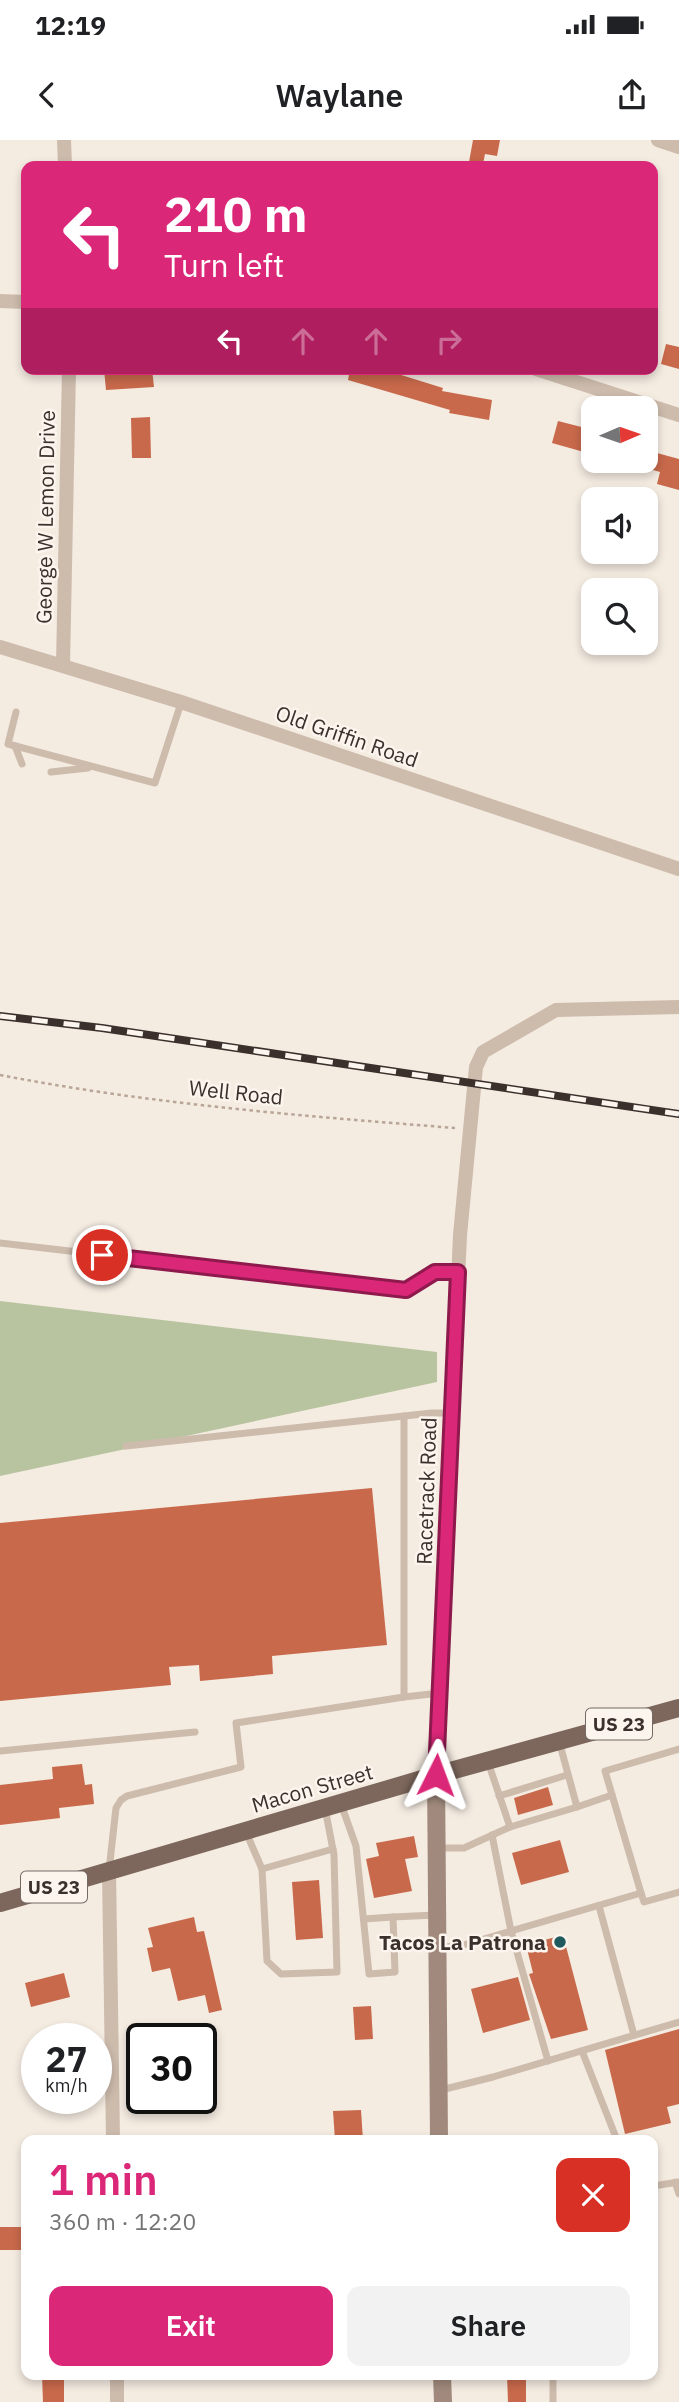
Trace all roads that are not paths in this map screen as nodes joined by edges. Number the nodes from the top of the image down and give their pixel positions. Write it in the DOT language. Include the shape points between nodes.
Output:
graph roads {
  1 [pos="64,140"];
  2 [pos="658,140"];
  3 [pos="679,147"];
  4 [pos="65,161"];
  5 [pos="0,300"];
  6 [pos="21,302"];
  7 [pos="69,375"];
  8 [pos="555,375"];
  9 [pos="679,415"];
  10 [pos="0,647"];
  11 [pos="63,665"];
  12 [pos="181,702"];
  13 [pos="16,712"];
  14 [pos="11,745"];
  15 [pos="22,764"];
  16 [pos="93,768"];
  17 [pos="51,772"];
  18 [pos="679,869"];
  19 [pos="679,1007"];
  20 [pos="0,1243"];
  21 [pos="458,1272"];
  22 [pos="452,1413"];
  23 [pos="404,1416"];
  24 [pos="126,1446"];
  25 [pos="440,1693"];
  26 [pos="404,1697"];
  27 [pos="679,1708"];
  28 [pos="195,1732"];
  29 [pos="559,1741"];
  30 [pos="679,1749"];
  31 [pos="0,1751"];
  32 [pos="488,1761"];
  33 [pos="436,1775"];
  34 [pos="567,1775"];
  35 [pos="612,1795"];
  36 [pos="499,1796"];
  37 [pos="333,1805"];
  38 [pos="577,1807"];
  39 [pos="537,1810"];
  40 [pos="540,1818"];
  41 [pos="510,1827"];
  42 [pos="246,1831"];
  43 [pos="492,1835"];
  44 [pos="437,1848"];
  45 [pos="333,1849"];
  46 [pos="262,1869"];
  47 [pos="109,1871"];
  48 [pos="679,1892"];
  49 [pos="641,1893"];
  50 [pos="0,1903"];
  51 [pos="598,1906"];
  52 [pos="437,1915"];
  53 [pos="393,1917"];
  54 [pos="364,1919"];
  55 [pos="511,1931"];
  56 [pos="438,1947"];
  57 [pos="679,2022"];
  58 [pos="634,2035"];
  59 [pos="582,2051"];
  60 [pos="548,2061"];
  61 [pos="439,2090"];
  62 [pos="113,2135"];
  63 [pos="439,2135"];
  64 [pos="615,2135"];
  65 [pos="677,2182"];
  66 [pos="658,2185"];
  67 [pos="679,2194"];
  68 [pos="117,2380"];
  69 [pos="442,2380"];
  70 [pos="553,2380"];
  71 [pos="117,2402"];
  72 [pos="443,2402"];
  73 [pos="554,2402"];
  1 -- 4 [label="street"];
  2 -- 3 [label="street"];
  5 -- 6 [label="street"];
  7 -- 11 [label="street, George W Lemon Drive"];
  8 -- 9 [label="street"];
  10 -- 11 [label="street, Old Griffin Road"];
  11 -- 12 [label="street, Old Griffin Road"];
  12 -- 16 [label="lane" via="155,783"];
  12 -- 18 [label="street, Old Griffin Road"];
  13 -- 14 [label="lane"];
  14 -- 15 [label="lane"];
  14 -- 16 [label="lane"];
  16 -- 17 [label="lane"];
  19 -- 21 [label="street, Racetrack Road" via="556,1010 483,1052 476,1066"];
  20 -- 21 [label="lane" via="406,1290 435,1272"];
  21 -- 22 [label="street, Racetrack Road"];
  22 -- 23 [label="lane"];
  22 -- 25 [label="street, Racetrack Road"];
  23 -- 24 [label="lane"];
  23 -- 26 [label="lane"];
  25 -- 26 [label="lane"];
  25 -- 33 [label="street, Racetrack Road"];
  26 -- 47 [label="lane" via="236,1723 241,1767 121,1800 116,1808"];
  27 -- 29 [label="main road, Macon Street / US 23"];
  28 -- 31 [label="lane"];
  29 -- 32 [label="main road, Macon Street / US 23"];
  29 -- 34 [label="lane"];
  30 -- 35 [label="lane" via="604,1771"];
  32 -- 33 [label="main road, Macon Street / US 23"];
  32 -- 36 [label="lane"];
  33 -- 37 [label="main road, Macon Street / US 23"];
  33 -- 44 [label="street, Racetrack Road"];
  34 -- 36 [label="lane"];
  34 -- 38 [label="lane"];
  35 -- 38 [label="lane"];
  35 -- 49 [label="lane"];
  36 -- 41 [label="lane"];
  37 -- 42 [label="main road, Macon Street / US 23"];
  37 -- 45 [label="lane"];
  37 -- 54 [label="lane" via="356,1846"];
  38 -- 40 [label="lane"];
  39 -- 40 [label="lane"];
  40 -- 41 [label="lane"];
  41 -- 43 [label="lane"];
  42 -- 46 [label="lane"];
  42 -- 47 [label="main road, Macon Street / US 23"];
  43 -- 44 [label="lane" via="464,1849"];
  43 -- 55 [label="lane"];
  44 -- 52 [label="street, Racetrack Road"];
  45 -- 46 [label="lane"];
  45 -- 46 [label="lane" via="337,1972 281,1974 267,1961"];
  47 -- 50 [label="main road, Macon Street / US 23"];
  47 -- 62 [label="street"];
  48 -- 49 [label="lane" via="644,1902"];
  49 -- 51 [label="lane"];
  51 -- 55 [label="lane"];
  51 -- 58 [label="lane"];
  52 -- 53 [label="lane"];
  52 -- 56 [label="street, Racetrack Road"];
  53 -- 54 [label="lane"];
  53 -- 54 [label="lane" via="395,1972 369,1974"];
  55 -- 56 [label="lane" via="460,1946"];
  55 -- 60 [label="lane"];
  56 -- 61 [label="street, Racetrack Road"];
  57 -- 58 [label="lane"];
  58 -- 59 [label="lane"];
  59 -- 60 [label="lane"];
  59 -- 64 [label="lane"];
  60 -- 61 [label="lane"];
  61 -- 63 [label="street, Racetrack Road"];
  65 -- 66 [label="lane"];
  65 -- 67 [label="lane"];
  68 -- 71 [label="street"];
  69 -- 72 [label="street"];
  70 -- 73 [label="lane"];
}
